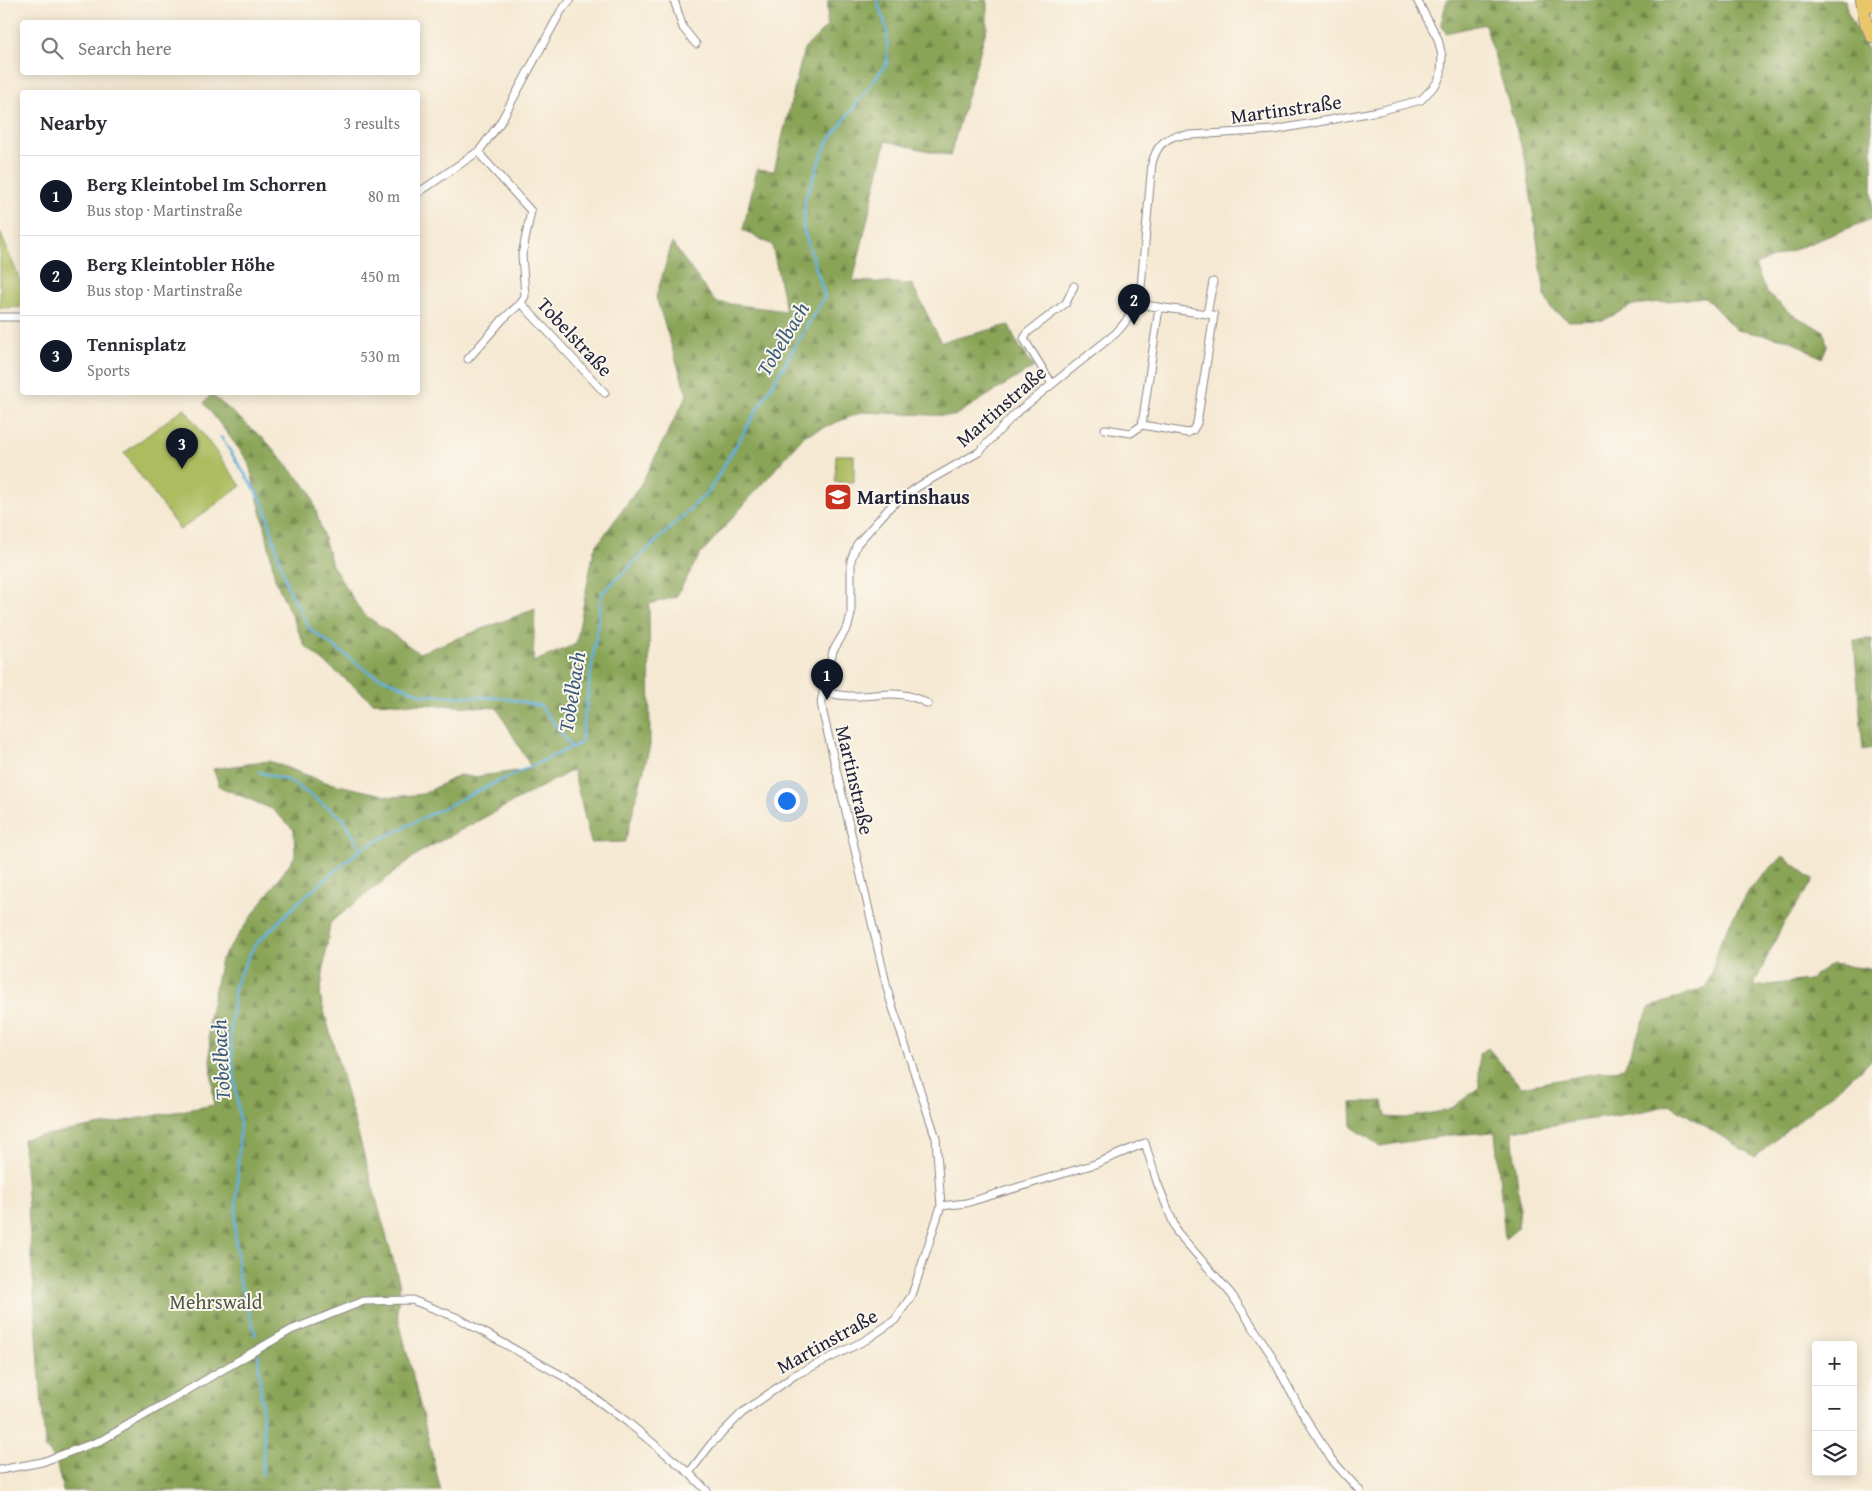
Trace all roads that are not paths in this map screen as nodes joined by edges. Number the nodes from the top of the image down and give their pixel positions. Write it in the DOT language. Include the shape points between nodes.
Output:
graph roads {
  1 [pos="570,0"];
  2 [pos="674,0"];
  3 [pos="1417,0"];
  4 [pos="1862,0"];
  5 [pos="1872,36"];
  6 [pos="696,44"];
  7 [pos="479,150"];
  8 [pos="420,192"];
  9 [pos="1213,282"];
  10 [pos="1074,286"];
  11 [pos="522,303"];
  12 [pos="1137,304"];
  13 [pos="1159,308"];
  14 [pos="1207,314"];
  15 [pos="0,317"];
  16 [pos="20,317"];
  17 [pos="468,359"];
  18 [pos="1052,384"];
  19 [pos="605,392"];
  20 [pos="1142,425"];
  21 [pos="1105,429"];
  22 [pos="823,692"];
  23 [pos="928,704"];
  24 [pos="941,1206"];
  25 [pos="0,1470"];
  26 [pos="689,1473"];
  27 [pos="707,1491"];
  28 [pos="1360,1491"];
  1 -- 7 [label="street" via="500,123"];
  2 -- 6 [label="street" via="683,28"];
  3 -- 12 [label="street, Martinstraße" via="1438,39 1442,66 1437,83 1421,100 1274,130 1175,136 1163,142 1152,163"];
  4 -- 5 [label="highway"];
  7 -- 8 [label="street"];
  7 -- 11 [label="street" via="531,210 522,255 525,286"];
  9 -- 14 [label="street"];
  10 -- 18 [label="street" via="1066,303 1028,332 1024,339"];
  11 -- 17 [label="street" via="502,319"];
  11 -- 19 [label="street, Tobelstraße"];
  12 -- 13 [label="street"];
  12 -- 18 [label="street, Martinstraße" via="1116,333"];
  13 -- 14 [label="street"];
  13 -- 20 [label="street"];
  14 -- 20 [label="street" via="1214,315 1197,423 1193,430 1188,433"];
  15 -- 16 [label="street"];
  18 -- 22 [label="street, Martinstraße" via="1015,414 979,452 918,486 891,506 857,544 851,560 851,614 848,626 834,646"];
  20 -- 21 [label="street" via="1130,433"];
  22 -- 23 [label="street" via="851,696 887,693 910,696"];
  22 -- 24 [label="street, Martinstraße" via="822,713 873,935 889,996 936,1138"];
  24 -- 26 [label="street, Martinstraße" via="912,1295 894,1320 866,1340 795,1375 742,1413 711,1444"];
  24 -- 28 [label="street" via="966,1204 1086,1167 1145,1143 1177,1232 1232,1295 1270,1353 1330,1459"];
  25 -- 26 [label="street" via="42,1462 102,1440 290,1330 364,1302 401,1299 412,1300 458,1318 568,1379 601,1401"];
  26 -- 27 [label="street"];
}
